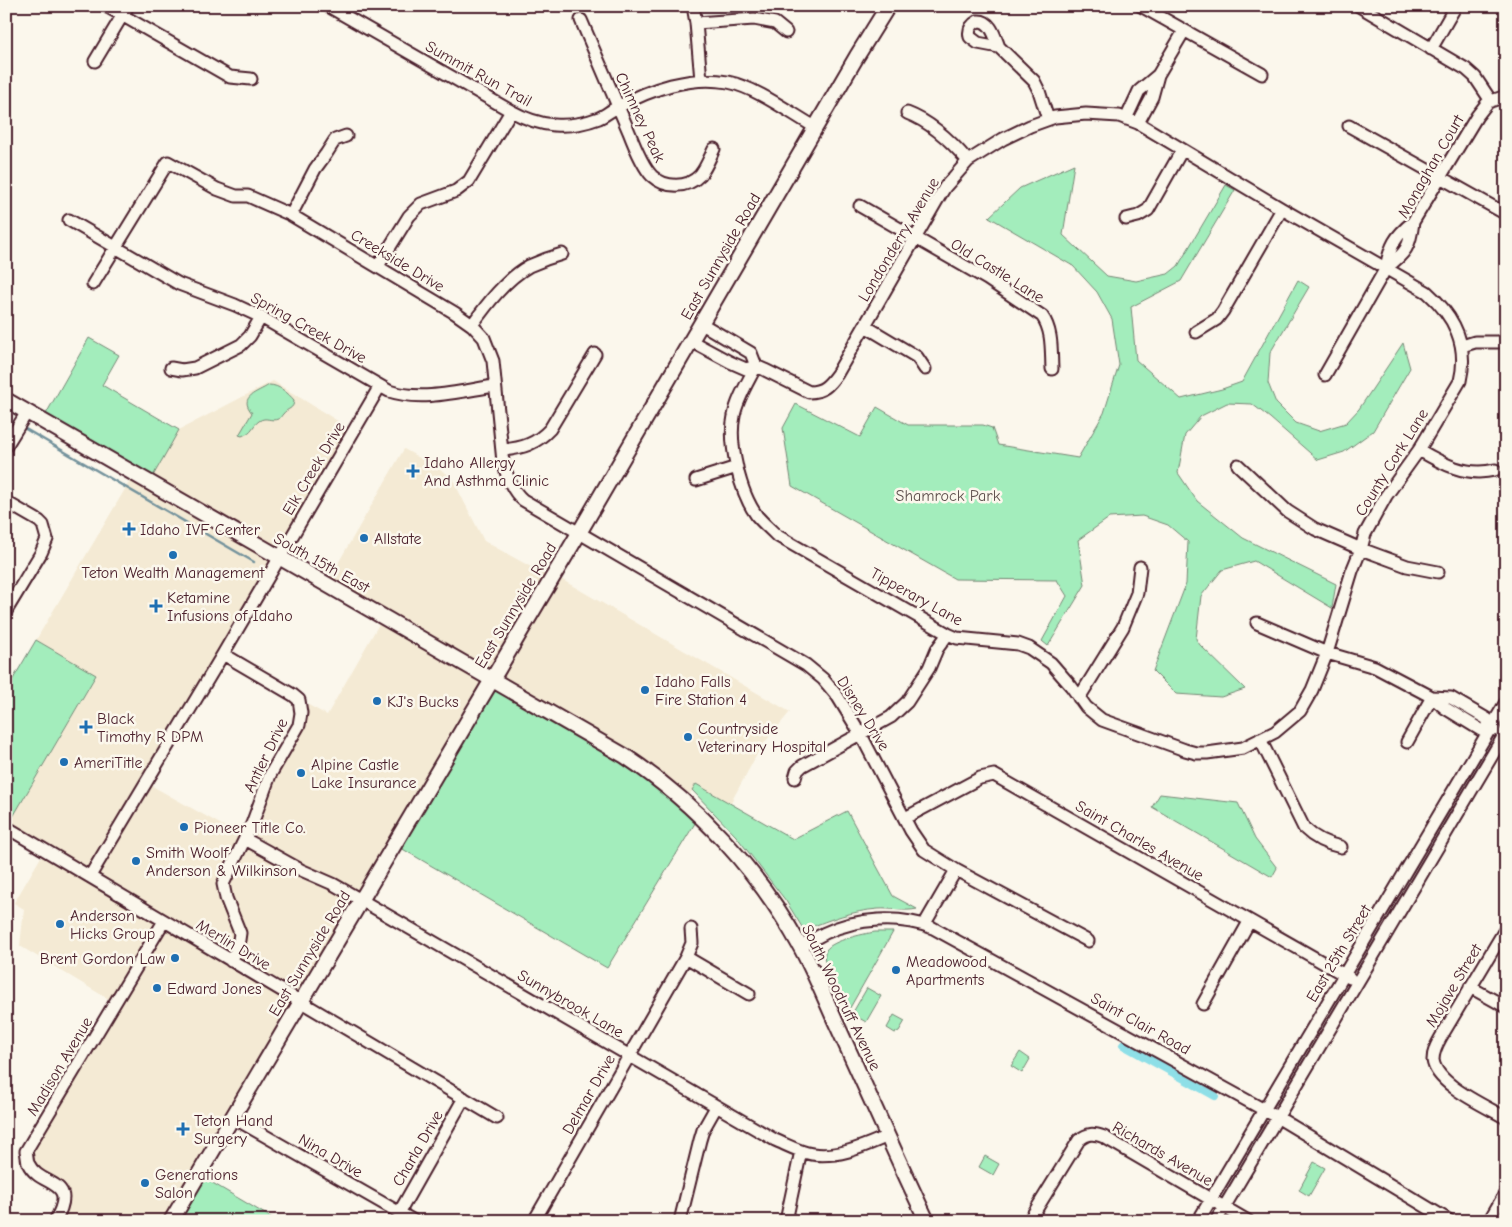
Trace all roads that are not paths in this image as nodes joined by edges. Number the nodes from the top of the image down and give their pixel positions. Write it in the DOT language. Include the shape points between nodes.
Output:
graph roads {
  1 [pos="106,6"];
  2 [pos="328,6"];
  3 [pos="693,6"];
  4 [pos="888,6"];
  5 [pos="1141,6"];
  6 [pos="1359,6"];
  7 [pos="1454,10"];
  8 [pos="125,11"];
  9 [pos="581,20"];
  10 [pos="696,23"];
  11 [pos="1184,31"];
  12 [pos="786,32"];
  13 [pos="999,47"];
  14 [pos="1431,49"];
  15 [pos="95,61"];
  16 [pos="1262,74"];
  17 [pos="1158,75"];
  18 [pos="251,79"];
  19 [pos="701,80"];
  20 [pos="1506,96"];
  21 [pos="1491,100"];
  22 [pos="618,107"];
  23 [pos="511,111"];
  24 [pos="907,113"];
  25 [pos="1048,119"];
  26 [pos="1126,119"];
  27 [pos="1138,123"];
  28 [pos="1349,126"];
  29 [pos="815,127"];
  30 [pos="346,136"];
  31 [pos="714,149"];
  32 [pos="1182,150"];
  33 [pos="968,161"];
  34 [pos="1440,177"];
  35 [pos="860,206"];
  36 [pos="1282,209"];
  37 [pos="1506,214"];
  38 [pos="291,215"];
  39 [pos="1126,219"];
  40 [pos="68,220"];
  41 [pos="915,239"];
  42 [pos="116,247"];
  43 [pos="562,254"];
  44 [pos="378,266"];
  45 [pos="1386,268"];
  46 [pos="94,284"];
  47 [pos="261,317"];
  48 [pos="702,324"];
  49 [pos="472,325"];
  50 [pos="865,326"];
  51 [pos="1196,332"];
  52 [pos="691,341"];
  53 [pos="1506,342"];
  54 [pos="1462,346"];
  55 [pos="595,354"];
  56 [pos="756,366"];
  57 [pos="171,368"];
  58 [pos="926,369"];
  59 [pos="1052,369"];
  60 [pos="1325,375"];
  61 [pos="380,386"];
  62 [pos="495,386"];
  63 [pos="6,400"];
  64 [pos="24,416"];
  65 [pos="6,446"];
  66 [pos="503,450"];
  67 [pos="1419,450"];
  68 [pos="1238,465"];
  69 [pos="737,467"];
  70 [pos="1495,470"];
  71 [pos="696,480"];
  72 [pos="6,502"];
  73 [pos="578,533"];
  74 [pos="1361,549"];
  75 [pos="279,559"];
  76 [pos="1140,567"];
  77 [pos="1438,572"];
  78 [pos="6,612"];
  79 [pos="1257,623"];
  80 [pos="948,634"];
  81 [pos="1328,652"];
  82 [pos="223,654"];
  83 [pos="492,679"];
  84 [pos="1432,696"];
  85 [pos="1079,698"];
  86 [pos="1506,702"];
  87 [pos="1490,728"];
  88 [pos="860,733"];
  89 [pos="1505,734"];
  90 [pos="1260,740"];
  91 [pos="1407,742"];
  92 [pos="795,778"];
  93 [pos="905,818"];
  94 [pos="6,827"];
  95 [pos="245,838"];
  96 [pos="1341,847"];
  97 [pos="956,870"];
  98 [pos="90,876"];
  99 [pos="361,900"];
  100 [pos="164,921"];
  101 [pos="1249,922"];
  102 [pos="924,925"];
  103 [pos="1506,928"];
  104 [pos="691,929"];
  105 [pos="1088,941"];
  106 [pos="801,946"];
  107 [pos="686,957"];
  108 [pos="231,961"];
  109 [pos="1344,974"];
  110 [pos="1357,982"];
  111 [pos="1470,987"];
  112 [pos="749,994"];
  113 [pos="300,1002"];
  114 [pos="1203,1004"];
  115 [pos="1506,1008"];
  116 [pos="628,1056"];
  117 [pos="464,1098"];
  118 [pos="716,1107"];
  119 [pos="1263,1110"];
  120 [pos="232,1117"];
  121 [pos="1277,1117"];
  122 [pos="497,1118"];
  123 [pos="1506,1118"];
  124 [pos="888,1136"];
  125 [pos="801,1152"];
  126 [pos="1506,1192"];
  127 [pos="1211,1199"];
  128 [pos="1225,1206"];
  129 [pos="399,1212"];
  130 [pos="55,1221"];
  131 [pos="171,1221"];
  132 [pos="414,1221"];
  133 [pos="534,1221"];
  134 [pos="680,1221"];
  135 [pos="786,1221"];
  136 [pos="927,1221"];
  137 [pos="1029,1221"];
  138 [pos="1198,1221"];
  139 [pos="1216,1221"];
  140 [pos="1248,1221"];
  141 [pos="1450,1221"];
  142 [pos="1489,1221"];
  1 -- 8 [label="street"];
  2 -- 23 [label="street, Summit Run Trail"];
  3 -- 10 [label="street"];
  4 -- 29 [label="main road, East Sunnyside Road"];
  5 -- 11 [label="street"];
  6 -- 14 [label="street"];
  7 -- 14 [label="street"];
  8 -- 15 [label="street"];
  8 -- 18 [label="street" via="230,77"];
  9 -- 22 [label="street, Chimney Peak"];
  10 -- 12 [label="street" via="754,18 775,23"];
  10 -- 19 [label="street"];
  11 -- 16 [label="street"];
  11 -- 17 [label="street"];
  13 -- 25 [label="street" via="1034,81"];
  14 -- 21 [label="street" via="1466,69"];
  17 -- 26 [label="street" via="1139,91"];
  17 -- 27 [label="street" via="1152,97"];
  19 -- 22 [label="street, Summit Run Trail" via="667,87"];
  19 -- 29 [label="street, Summit Run Trail" via="737,84"];
  20 -- 21 [label="street"];
  21 -- 34 [label="street, Monaghan Court" via="1477,116"];
  22 -- 23 [label="street, Summit Run Trail" via="598,118 556,126 540,124"];
  22 -- 31 [label="street, Chimney Peak" via="650,175 658,181 675,186 698,178"];
  23 -- 44 [label="street" via="469,181 456,192 421,204 408,216"];
  24 -- 33 [label="street" via="936,130"];
  25 -- 26 [label="street, Londonderry Avenue" via="1072,114"];
  25 -- 33 [label="street, Londonderry Avenue" via="1004,139"];
  26 -- 27 [label="street, Londonderry Avenue"];
  27 -- 32 [label="street, Londonderry Avenue"];
  28 -- 34 [label="street"];
  29 -- 48 [label="main road, East Sunnyside Road"];
  30 -- 38 [label="street" via="335,140 330,147"];
  32 -- 36 [label="street, Londonderry Avenue"];
  32 -- 39 [label="street" via="1148,210"];
  33 -- 41 [label="street, Londonderry Avenue" via="945,187"];
  34 -- 37 [label="street"];
  34 -- 45 [label="street, Monaghan Court" via="1413,222 1396,238 1389,251"];
  35 -- 41 [label="street, Old Castle Lane"];
  36 -- 45 [label="street, Londonderry Avenue"];
  36 -- 51 [label="street" via="1223,311 1217,319"];
  38 -- 42 [label="street, Creekside Drive" via="254,198 217,189 168,162"];
  38 -- 44 [label="street, Creekside Drive"];
  40 -- 42 [label="street, Spring Creek Drive"];
  41 -- 50 [label="street, Londonderry Avenue"];
  41 -- 59 [label="street, Old Castle Lane" via="987,279 1042,316 1050,334"];
  42 -- 46 [label="street"];
  42 -- 47 [label="street, Spring Creek Drive" via="179,284"];
  43 -- 49 [label="street" via="516,274"];
  44 -- 49 [label="street, Creekside Drive"];
  45 -- 54 [label="street, County Cork Lane" via="1428,292 1444,306"];
  45 -- 60 [label="street"];
  47 -- 57 [label="street" via="241,345 195,368"];
  47 -- 61 [label="street, Spring Creek Drive"];
  48 -- 52 [label="main road, East Sunnyside Road"];
  48 -- 56 [label="street, Londonderry Avenue" via="751,353"];
  49 -- 62 [label="street, Creekside Drive" via="484,338 493,361"];
  50 -- 56 [label="street, Londonderry Avenue" via="825,389 809,392"];
  50 -- 58 [label="street" via="917,357"];
  52 -- 56 [label="street, Londonderry Avenue" via="746,369"];
  52 -- 73 [label="main road, East Sunnyside Road"];
  53 -- 54 [label="street" via="1475,342"];
  54 -- 67 [label="street, County Cork Lane" via="1460,381"];
  55 -- 66 [label="street" via="542,438 530,445"];
  56 -- 69 [label="street, Tipperary Lane" via="734,415 733,450"];
  61 -- 62 [label="street, Spring Creek Drive" via="402,395 421,396"];
  61 -- 75 [label="street, Elk Creek Drive"];
  62 -- 66 [label="street, Creekside Drive"];
  63 -- 64 [label="main road, South 15th East"];
  64 -- 65 [label="street"];
  64 -- 75 [label="main road, South 15th East"];
  66 -- 73 [label="street, Creekside Drive" via="503,462 516,495"];
  67 -- 70 [label="street" via="1442,464 1466,472"];
  67 -- 74 [label="street, County Cork Lane" via="1386,496 1365,534"];
  68 -- 74 [label="street" via="1295,516 1315,529"];
  69 -- 71 [label="street"];
  69 -- 80 [label="street, Tipperary Lane" via="752,507 776,535"];
  72 -- 78 [label="street" via="39,521 47,539"];
  73 -- 83 [label="main road, East Sunnyside Road"];
  73 -- 88 [label="street, Disney Drive" via="806,665 838,697"];
  74 -- 77 [label="street" via="1407,566"];
  74 -- 81 [label="street, County Cork Lane"];
  75 -- 82 [label="street, Elk Creek Drive"];
  75 -- 83 [label="main road, South 15th East"];
  76 -- 85 [label="street" via="1137,593 1123,627"];
  79 -- 81 [label="street"];
  80 -- 85 [label="street, Tipperary Lane" via="1029,648 1051,663"];
  80 -- 88 [label="street" via="907,702 891,717"];
  81 -- 84 [label="street" via="1376,667"];
  81 -- 90 [label="street, County Cork Lane" via="1300,711"];
  82 -- 95 [label="street, Antler Drive" via="293,695 299,700 302,713 299,725 270,775"];
  82 -- 98 [label="street, Elk Creek Drive"];
  83 -- 99 [label="main road, East Sunnyside Road"];
  83 -- 106 [label="main road, South Woodruff Avenue" via="648,771 700,815 771,899"];
  84 -- 87 [label="street" via="1451,698 1487,719"];
  84 -- 91 [label="street"];
  85 -- 90 [label="street, Tipperary Lane" via="1102,720 1196,753 1243,748"];
  86 -- 87 [label="street, East 25th Street"];
  87 -- 89 [label="street"];
  87 -- 109 [label="street, East 25th Street"];
  88 -- 92 [label="street" via="802,766"];
  88 -- 93 [label="street, Disney Drive"];
  89 -- 110 [label="street, East 25th Street"];
  90 -- 96 [label="street" via="1304,828 1327,844"];
  93 -- 97 [label="street, Disney Drive" via="924,850"];
  93 -- 101 [label="street, Saint Charles Avenue" via="980,778 994,775"];
  94 -- 98 [label="street, Merlin Drive"];
  95 -- 99 [label="street, Sunnybrook Lane"];
  95 -- 108 [label="street, Antler Drive" via="223,884 240,934"];
  97 -- 102 [label="street"];
  97 -- 105 [label="street, Disney Drive"];
  98 -- 100 [label="street, Merlin Drive"];
  99 -- 113 [label="main road, East Sunnyside Road"];
  99 -- 116 [label="street, Sunnybrook Lane"];
  100 -- 108 [label="street, Merlin Drive"];
  100 -- 130 [label="street, Madison Avenue" via="26,1151 27,1162 34,1171 62,1192 64,1202"];
  101 -- 109 [label="street, Saint Charles Avenue"];
  101 -- 114 [label="street"];
  102 -- 106 [label="street, Saint Clair Road" via="890,920 861,922 826,933"];
  102 -- 119 [label="street, Saint Clair Road" via="954,938"];
  103 -- 111 [label="street, Mojave Street"];
  104 -- 107 [label="street, Delmar Drive" via="692,943"];
  106 -- 124 [label="main road, South Woodruff Avenue"];
  107 -- 112 [label="street"];
  107 -- 116 [label="street, Delmar Drive"];
  108 -- 113 [label="street, Merlin Drive"];
  109 -- 110 [label="street, Saint Charles Avenue"];
  109 -- 119 [label="street, East 25th Street"];
  110 -- 121 [label="street, East 25th Street"];
  111 -- 115 [label="street"];
  111 -- 123 [label="street, Mojave Street" via="1441,1037 1433,1060 1436,1070 1450,1085"];
  113 -- 117 [label="street, Merlin Drive"];
  113 -- 120 [label="main road, East Sunnyside Road"];
  116 -- 118 [label="street, Sunnybrook Lane"];
  116 -- 133 [label="street, Delmar Drive"];
  117 -- 122 [label="street, Merlin Drive"];
  117 -- 129 [label="street, Charla Drive"];
  118 -- 125 [label="street, Sunnybrook Lane"];
  118 -- 134 [label="street" via="703,1130"];
  119 -- 121 [label="street, Saint Clair Road"];
  119 -- 127 [label="street, East 25th Street"];
  120 -- 129 [label="street, Nina Drive"];
  120 -- 131 [label="main road, East Sunnyside Road"];
  121 -- 128 [label="street, East 25th Street"];
  121 -- 141 [label="street, Saint Clair Road"];
  124 -- 125 [label="street, Sunnybrook Lane" via="835,1154"];
  124 -- 136 [label="main road, South Woodruff Avenue"];
  125 -- 135 [label="street"];
  126 -- 142 [label="street"];
  127 -- 128 [label="street, Richards Avenue"];
  127 -- 137 [label="street, Richards Avenue" via="1104,1136 1093,1133 1078,1140"];
  127 -- 138 [label="street, East 25th Street"];
  128 -- 139 [label="street, East 25th Street"];
  128 -- 140 [label="street, Richards Avenue"];
  129 -- 132 [label="street, Nina Drive"];
}
